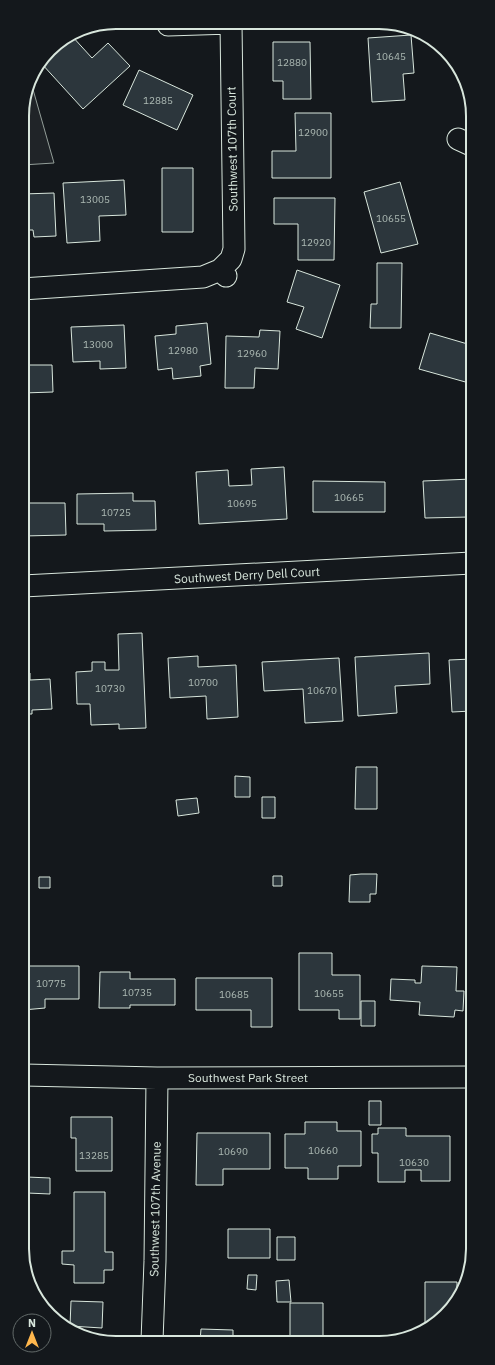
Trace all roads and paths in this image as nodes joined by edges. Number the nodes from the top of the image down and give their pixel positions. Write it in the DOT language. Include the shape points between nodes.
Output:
graph roads {
  1 [pos="231,29"];
  2 [pos="29,289"];
  3 [pos="466,563"];
  4 [pos="29,586"];
  5 [pos="29,1075"];
  6 [pos="466,1077"];
  7 [pos="157,1078"];
  8 [pos="152,1336"];
  1 -- 2 [label="street, Southwest 107th Court" via="234,249 223,273 203,277"];
  3 -- 4 [label="street, Southwest Derry Dell Court"];
  5 -- 7 [label="street, Southwest Park Street"];
  6 -- 7 [label="street, Southwest Park Street"];
  7 -- 8 [label="street, Southwest 107th Avenue"];
}
